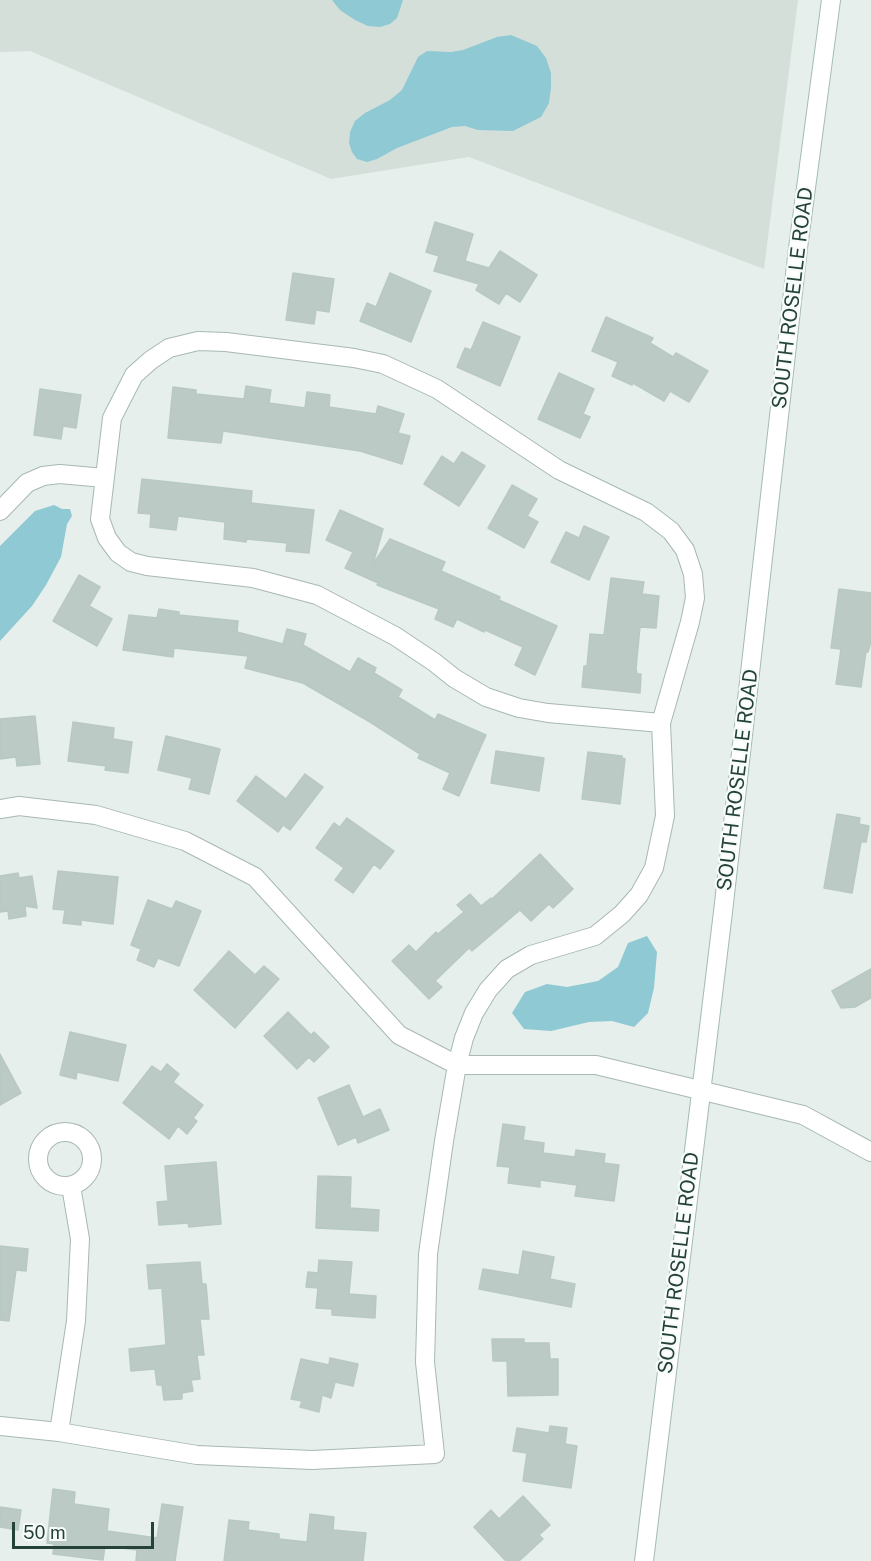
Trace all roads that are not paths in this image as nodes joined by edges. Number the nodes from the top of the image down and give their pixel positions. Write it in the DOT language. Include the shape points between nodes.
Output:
graph roads {
  1 [pos="831,0"];
  2 [pos="104,478"];
  3 [pos="0,511"];
  4 [pos="662,723"];
  5 [pos="0,809"];
  6 [pos="457,1065"];
  7 [pos="699,1091"];
  8 [pos="871,1152"];
  9 [pos="71,1186"];
  10 [pos="0,1426"];
  11 [pos="59,1432"];
  12 [pos="644,1561"];
  1 -- 7 [label="street, SOUTH ROSELLE ROAD"];
  2 -- 3 [label="street" via="43,476 27,483"];
  2 -- 4 [label="street" via="100,519 107,538 131,562 253,578 317,595 395,636 486,697 519,708"];
  2 -- 4 [label="street" via="112,418 121,398 134,375 169,348 226,342 354,358 402,372 438,389 559,470 646,512 670,531 685,550 695,598"];
  4 -- 6 [label="street" via="665,816 654,868 639,895 622,915 595,936 531,955 507,969 474,1013"];
  5 -- 6 [label="street" via="19,806 96,815 185,841 255,877 399,1035"];
  6 -- 7 [label="street" via="596,1065"];
  6 -- 11 [label="street" via="428,1254 425,1362 435,1454 312,1460 197,1455"];
  7 -- 8 [label="street" via="803,1115"];
  7 -- 12 [label="street, SOUTH ROSELLE ROAD"];
  9 -- 11 [label="street" via="80,1239 76,1321"];
  10 -- 11 [label="street"];
}
